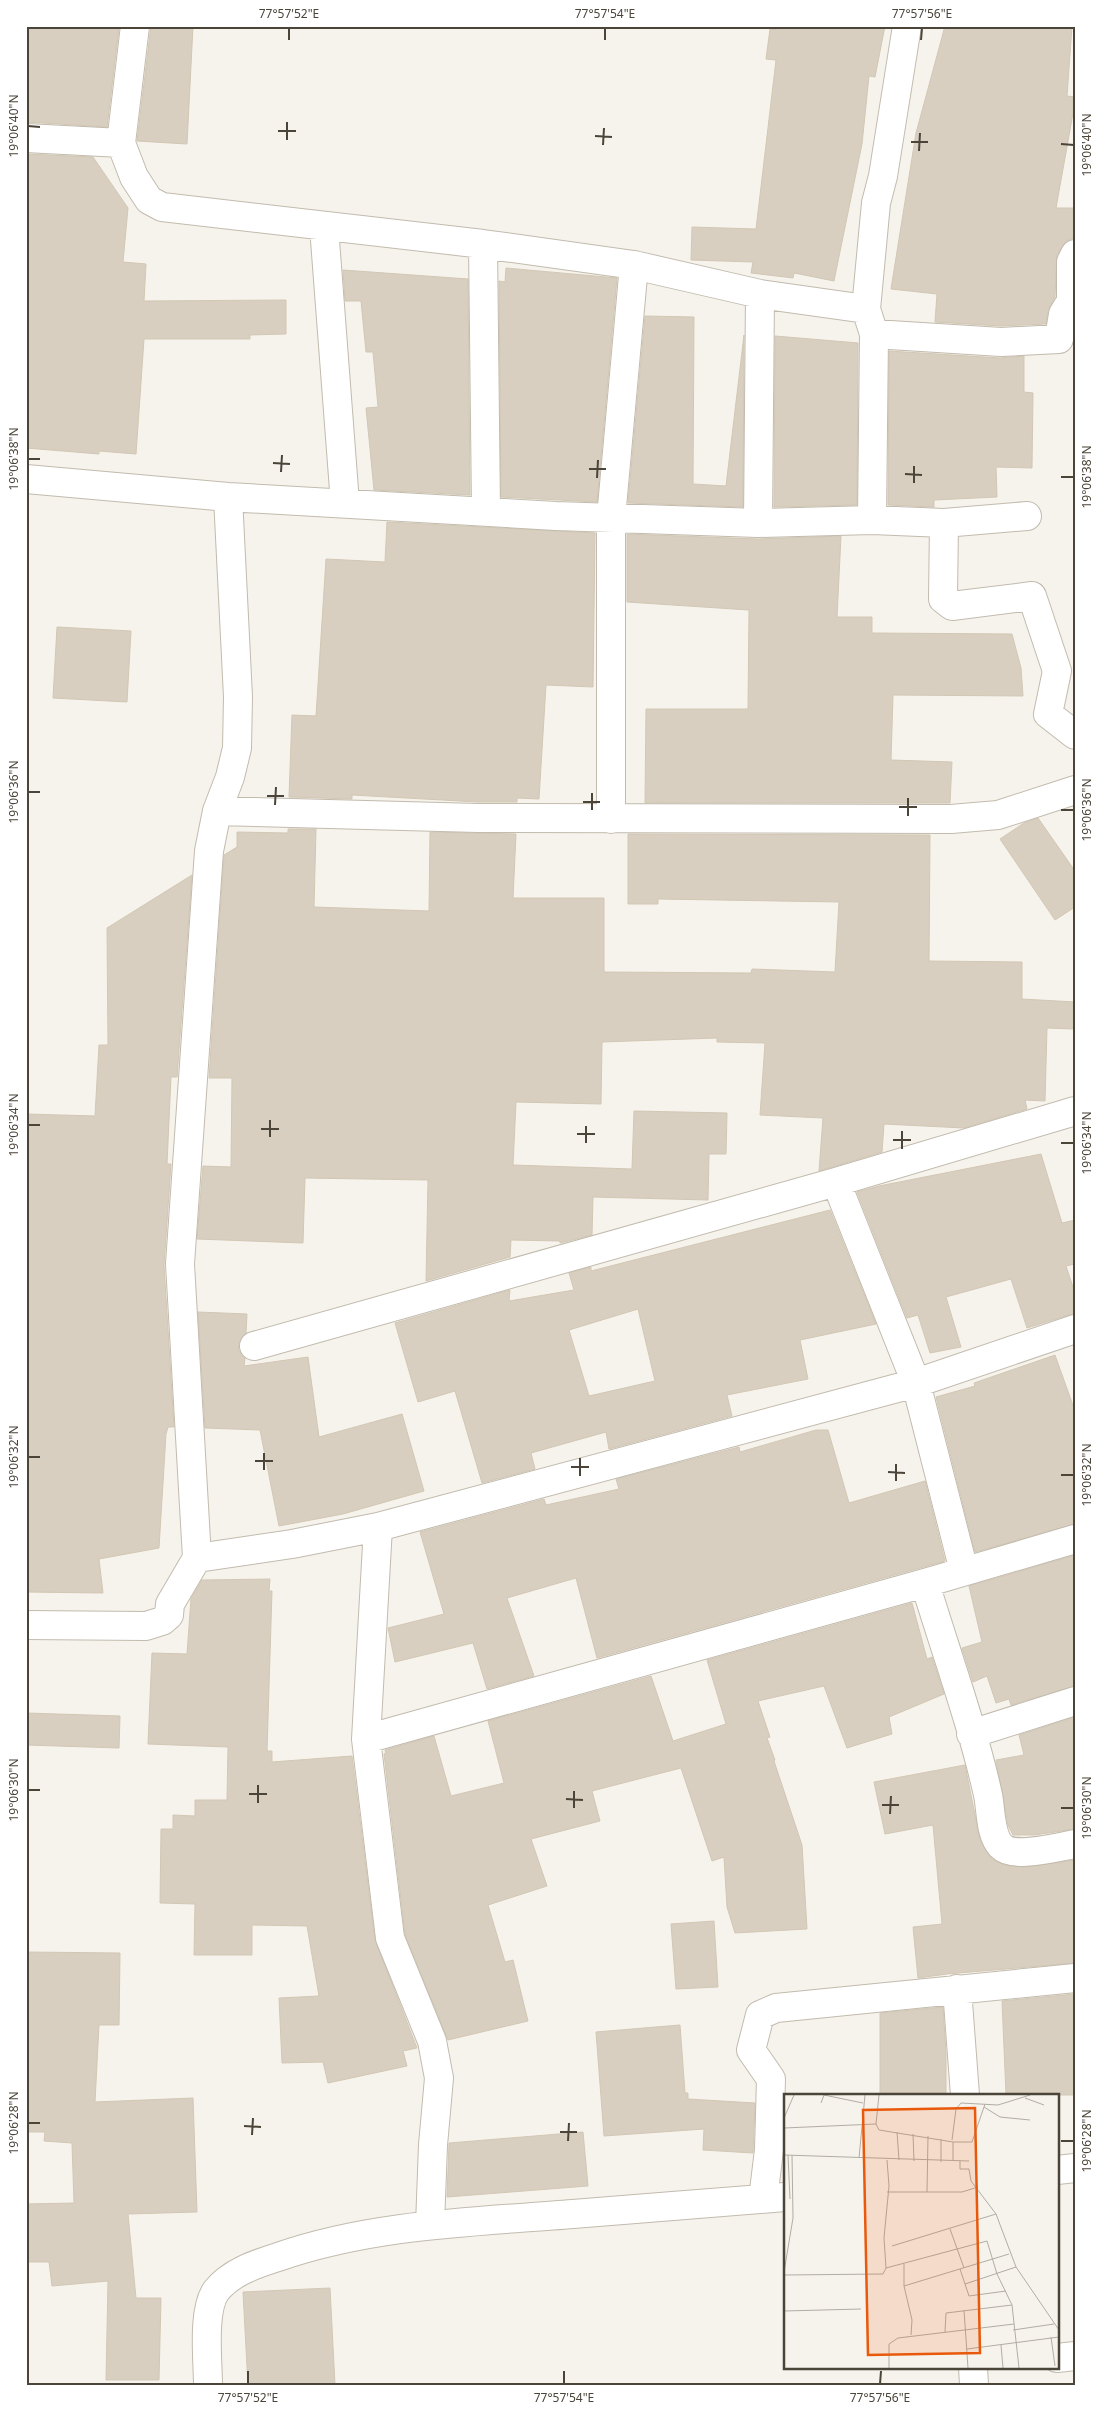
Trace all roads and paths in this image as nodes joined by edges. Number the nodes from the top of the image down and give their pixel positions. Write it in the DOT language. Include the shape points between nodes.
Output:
graph roads {
  1 [pos="135,26"];
  2 [pos="907,26"];
  3 [pos="26,138"];
  4 [pos="121,142"];
  5 [pos="324,228"];
  6 [pos="482,244"];
  7 [pos="1075,254"];
  8 [pos="634,265"];
  9 [pos="760,294"];
  10 [pos="870,321"];
  11 [pos="26,478"];
  12 [pos="228,496"];
  13 [pos="345,503"];
  14 [pos="486,511"];
  15 [pos="1027,516"];
  16 [pos="611,518"];
  17 [pos="872,520"];
  18 [pos="758,522"];
  19 [pos="944,523"];
  20 [pos="1075,735"];
  21 [pos="1075,790"];
  22 [pos="217,811"];
  23 [pos="611,819"];
  24 [pos="1075,1111"];
  25 [pos="836,1182"];
  26 [pos="1075,1329"];
  27 [pos="254,1346"];
  28 [pos="916,1383"];
  29 [pos="378,1527"];
  30 [pos="1075,1539"];
  31 [pos="197,1558"];
  32 [pos="964,1570"];
  33 [pos="925,1583"];
  34 [pos="26,1625"];
  35 [pos="1075,1701"];
  36 [pos="970,1734"];
  37 [pos="366,1739"];
  38 [pos="1075,1844"];
  39 [pos="1075,1978"];
  40 [pos="957,1989"];
  41 [pos="965,2094"];
  42 [pos="1075,2168"];
  43 [pos="1058,2170"];
  44 [pos="774,2198"];
  45 [pos="430,2225"];
  46 [pos="1075,2356"];
  47 [pos="1058,2358"];
  48 [pos="973,2368"];
  49 [pos="208,2385"];
  50 [pos="974,2385"];
  1 -- 4 [label="street"];
  2 -- 10 [label="street" via="876,203"];
  3 -- 4 [label="street"];
  4 -- 5 [label="street" via="134,177 149,200 162,207"];
  5 -- 6 [label="street"];
  5 -- 13 [label="street"];
  6 -- 8 [label="street"];
  6 -- 14 [label="street"];
  7 -- 10 [label="street" via="1071,262 1071,301 1063,314 1059,338 1001,342"];
  8 -- 9 [label="street"];
  8 -- 16 [label="street"];
  9 -- 10 [label="street"];
  9 -- 18 [label="street"];
  10 -- 17 [label="street"];
  11 -- 12 [label="street"];
  12 -- 13 [label="street"];
  12 -- 22 [label="street" via="238,748"];
  13 -- 14 [label="street"];
  14 -- 16 [label="street"];
  15 -- 19 [label="street"];
  16 -- 18 [label="street"];
  16 -- 23 [label="street"];
  17 -- 18 [label="street"];
  17 -- 19 [label="street"];
  19 -- 20 [label="street" via="943,599 952,606 1032,596 1057,672 1048,714"];
  21 -- 23 [label="street" via="998,815 951,819"];
  22 -- 23 [label="street"];
  22 -- 31 [label="street" via="205,898 180,1264"];
  24 -- 25 [label="street"];
  25 -- 27 [label="street"];
  25 -- 28 [label="street"];
  26 -- 28 [label="street"];
  28 -- 29 [label="street"];
  28 -- 32 [label="street"];
  29 -- 31 [label="street"];
  29 -- 37 [label="street"];
  30 -- 32 [label="street"];
  31 -- 34 [label="street" via="170,1604 169,1615 162,1621 146,1626"];
  32 -- 33 [label="street"];
  33 -- 36 [label="street"];
  33 -- 37 [label="street"];
  35 -- 36 [label="street"];
  36 -- 38 [label="street" via="1000,1845 1009,1851 1023,1852"];
  37 -- 45 [label="street" via="390,1938 432,2041 439,2078"];
  39 -- 40 [label="street"];
  40 -- 41 [label="street"];
  40 -- 44 [label="street" via="776,2008 760,2016 751,2050 771,2079 769,2150"];
  42 -- 43 [label="street"];
  44 -- 45 [label="street"];
  45 -- 49 [label="street" via="347,2237 306,2248 251,2266 227,2280 215,2293 210,2305"];
  46 -- 47 [label="street"];
  48 -- 50 [label="street"];
}
